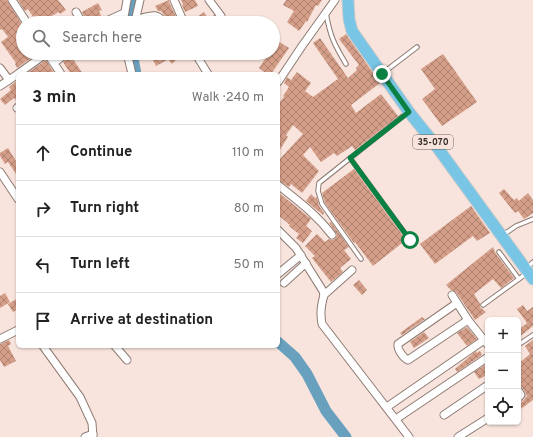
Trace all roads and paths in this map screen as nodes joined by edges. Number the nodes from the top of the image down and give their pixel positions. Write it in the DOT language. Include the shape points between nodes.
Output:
graph roads {
  1 [pos="12,0"];
  2 [pos="127,0"];
  3 [pos="140,0"];
  4 [pos="174,0"];
  5 [pos="209,0"];
  6 [pos="335,0"];
  7 [pos="348,0"];
  8 [pos="76,12"];
  9 [pos="326,12"];
  10 [pos="124,13"];
  11 [pos="22,16"];
  12 [pos="78,16"];
  13 [pos="117,16"];
  14 [pos="124,16"];
  15 [pos="136,16"];
  16 [pos="181,16"];
  17 [pos="221,16"];
  18 [pos="417,47"];
  19 [pos="38,60"];
  20 [pos="52,60"];
  21 [pos="58,60"];
  22 [pos="129,60"];
  23 [pos="199,60"];
  24 [pos="54,63"];
  25 [pos="346,64"];
  26 [pos="0,68"];
  27 [pos="22,72"];
  28 [pos="60,72"];
  29 [pos="132,72"];
  30 [pos="207,72"];
  31 [pos="382,74"];
  32 [pos="16,76"];
  33 [pos="280,79"];
  34 [pos="9,80"];
  35 [pos="0,86"];
  36 [pos="409,112"];
  37 [pos="350,158"];
  38 [pos="0,172"];
  39 [pos="280,187"];
  40 [pos="16,195"];
  41 [pos="533,219"];
  42 [pos="280,232"];
  43 [pos="332,235"];
  44 [pos="502,236"];
  45 [pos="410,240"];
  46 [pos="499,252"];
  47 [pos="301,255"];
  48 [pos="361,259"];
  49 [pos="306,263"];
  50 [pos="352,270"];
  51 [pos="530,270"];
  52 [pos="280,272"];
  53 [pos="519,279"];
  54 [pos="284,283"];
  55 [pos="324,295"];
  56 [pos="452,295"];
  57 [pos="457,303"];
  58 [pos="483,305"];
  59 [pos="468,320"];
  60 [pos="16,331"];
  61 [pos="533,335"];
  62 [pos="0,339"];
  63 [pos="485,342"];
  64 [pos="485,344"];
  65 [pos="521,344"];
  66 [pos="44,348"];
  67 [pos="116,348"];
  68 [pos="485,359"];
  69 [pos="127,360"];
  70 [pos="485,387"];
  71 [pos="387,407"];
  72 [pos="444,415"];
  73 [pos="396,420"];
  74 [pos="485,420"];
  75 [pos="93,435"];
  76 [pos="85,437"];
  77 [pos="409,437"];
  78 [pos="458,437"];
  1 -- 11 [label="street"];
  2 -- 10 [label="street"];
  3 -- 15 [label="street"];
  4 -- 16 [label="street"];
  5 -- 17 [label="street"];
  6 -- 9 [label="street"];
  7 -- 31 [label="main road, 35-070" via="348,19 352,31"];
  8 -- 12 [label="street"];
  9 -- 25 [label="lane" via="333,42"];
  9 -- 33 [label="street"];
  10 -- 13 [label="street"];
  10 -- 14 [label="street"];
  18 -- 31 [label="lane"];
  19 -- 27 [label="street"];
  20 -- 24 [label="street"];
  21 -- 24 [label="street"];
  22 -- 29 [label="street"];
  23 -- 30 [label="street"];
  24 -- 28 [label="street"];
  26 -- 34 [label="street"];
  31 -- 36 [label="main road, 35-070"];
  32 -- 34 [label="street"];
  34 -- 35 [label="street"];
  36 -- 37 [label="lane"];
  36 -- 44 [label="main road, 35-070"];
  37 -- 45 [label="lane"];
  37 -- 48 [label="lane" via="319,183 318,191 322,204"];
  38 -- 40 [label="street"];
  39 -- 43 [label="street" via="320,220"];
  41 -- 44 [label="lane" via="516,226"];
  42 -- 47 [label="street"];
  44 -- 51 [label="main road, 35-070"];
  46 -- 53 [label="lane"];
  47 -- 49 [label="street"];
  47 -- 52 [label="street"];
  49 -- 54 [label="street"];
  49 -- 55 [label="street"];
  50 -- 55 [label="street"];
  51 -- 53 [label="lane"];
  53 -- 58 [label="lane"];
  55 -- 71 [label="street" via="320,314 322,324"];
  56 -- 57 [label="street"];
  57 -- 59 [label="street"];
  57 -- 59 [label="street" via="398,344 405,359 408,360"];
  59 -- 63 [label="street"];
  60 -- 62 [label="street"];
  61 -- 65 [label="lane"];
  64 -- 71 [label="street"];
  66 -- 75 [label="street" via="80,397 92,423"];
  67 -- 69 [label="street"];
  68 -- 73 [label="street"];
  70 -- 72 [label="street"];
  71 -- 73 [label="street"];
  73 -- 77 [label="street"];
  74 -- 78 [label="street"];
  75 -- 76 [label="street"];
}
